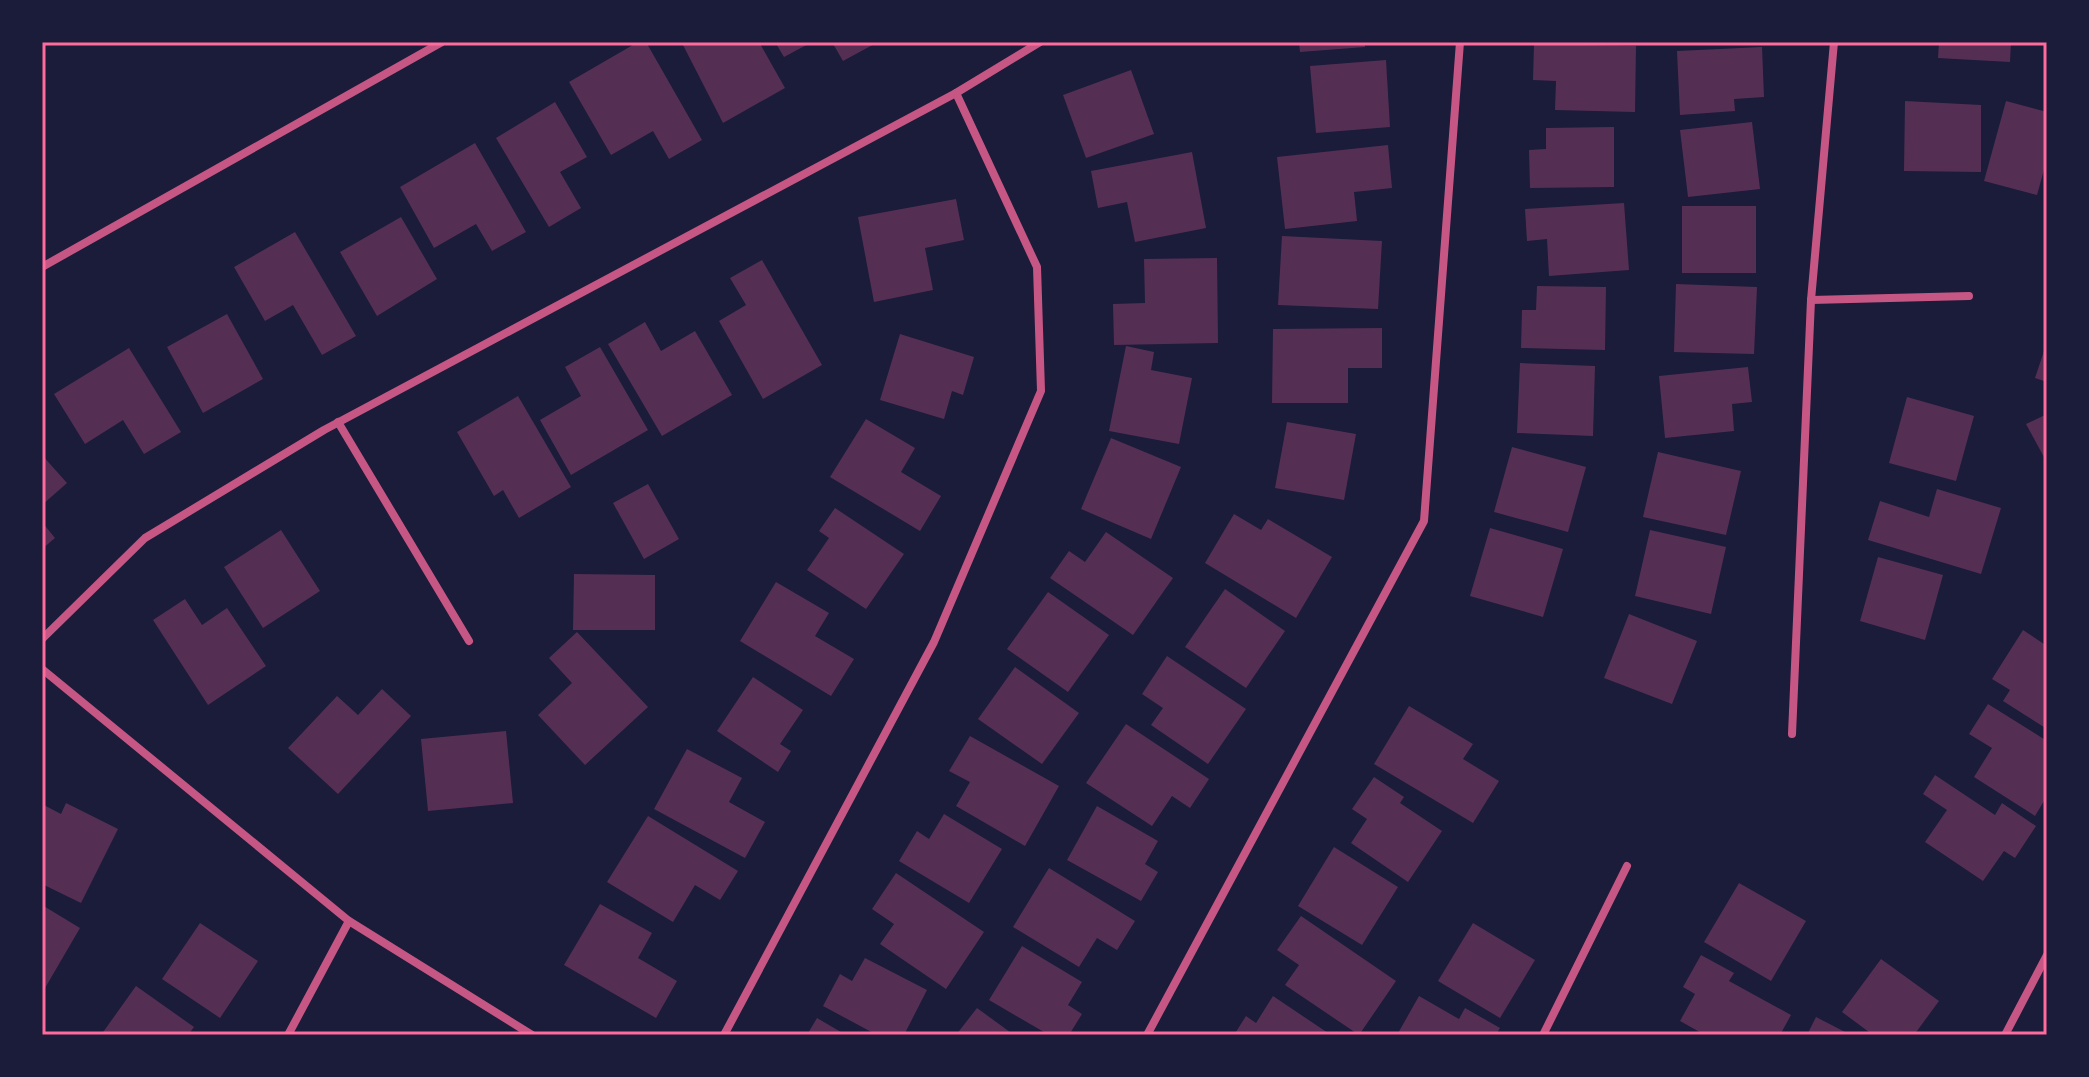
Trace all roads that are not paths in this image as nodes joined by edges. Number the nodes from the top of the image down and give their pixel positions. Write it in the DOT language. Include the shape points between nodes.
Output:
graph roads {
  1 [pos="442,42"];
  2 [pos="1040,42"];
  3 [pos="1460,42"];
  4 [pos="1834,42"];
  5 [pos="956,93"];
  6 [pos="42,267"];
  7 [pos="1969,296"];
  8 [pos="1811,300"];
  9 [pos="338,422"];
  10 [pos="42,639"];
  11 [pos="469,641"];
  12 [pos="42,669"];
  13 [pos="1792,734"];
  14 [pos="1627,866"];
  15 [pos="349,921"];
  16 [pos="2047,955"];
  17 [pos="288,1035"];
  18 [pos="532,1035"];
  19 [pos="724,1035"];
  20 [pos="1147,1035"];
  21 [pos="1543,1035"];
  22 [pos="2005,1035"];
  1 -- 6 [label="street"];
  2 -- 5 [label="street"];
  3 -- 20 [label="street" via="1424,521"];
  4 -- 8 [label="street"];
  5 -- 9 [label="street"];
  5 -- 19 [label="street" via="1037,267 1041,391 934,642"];
  7 -- 8 [label="street"];
  8 -- 13 [label="street"];
  9 -- 10 [label="street" via="145,538"];
  9 -- 11 [label="street"];
  12 -- 15 [label="street"];
  14 -- 21 [label="street"];
  15 -- 17 [label="street"];
  15 -- 18 [label="street"];
  16 -- 22 [label="street"];
}
